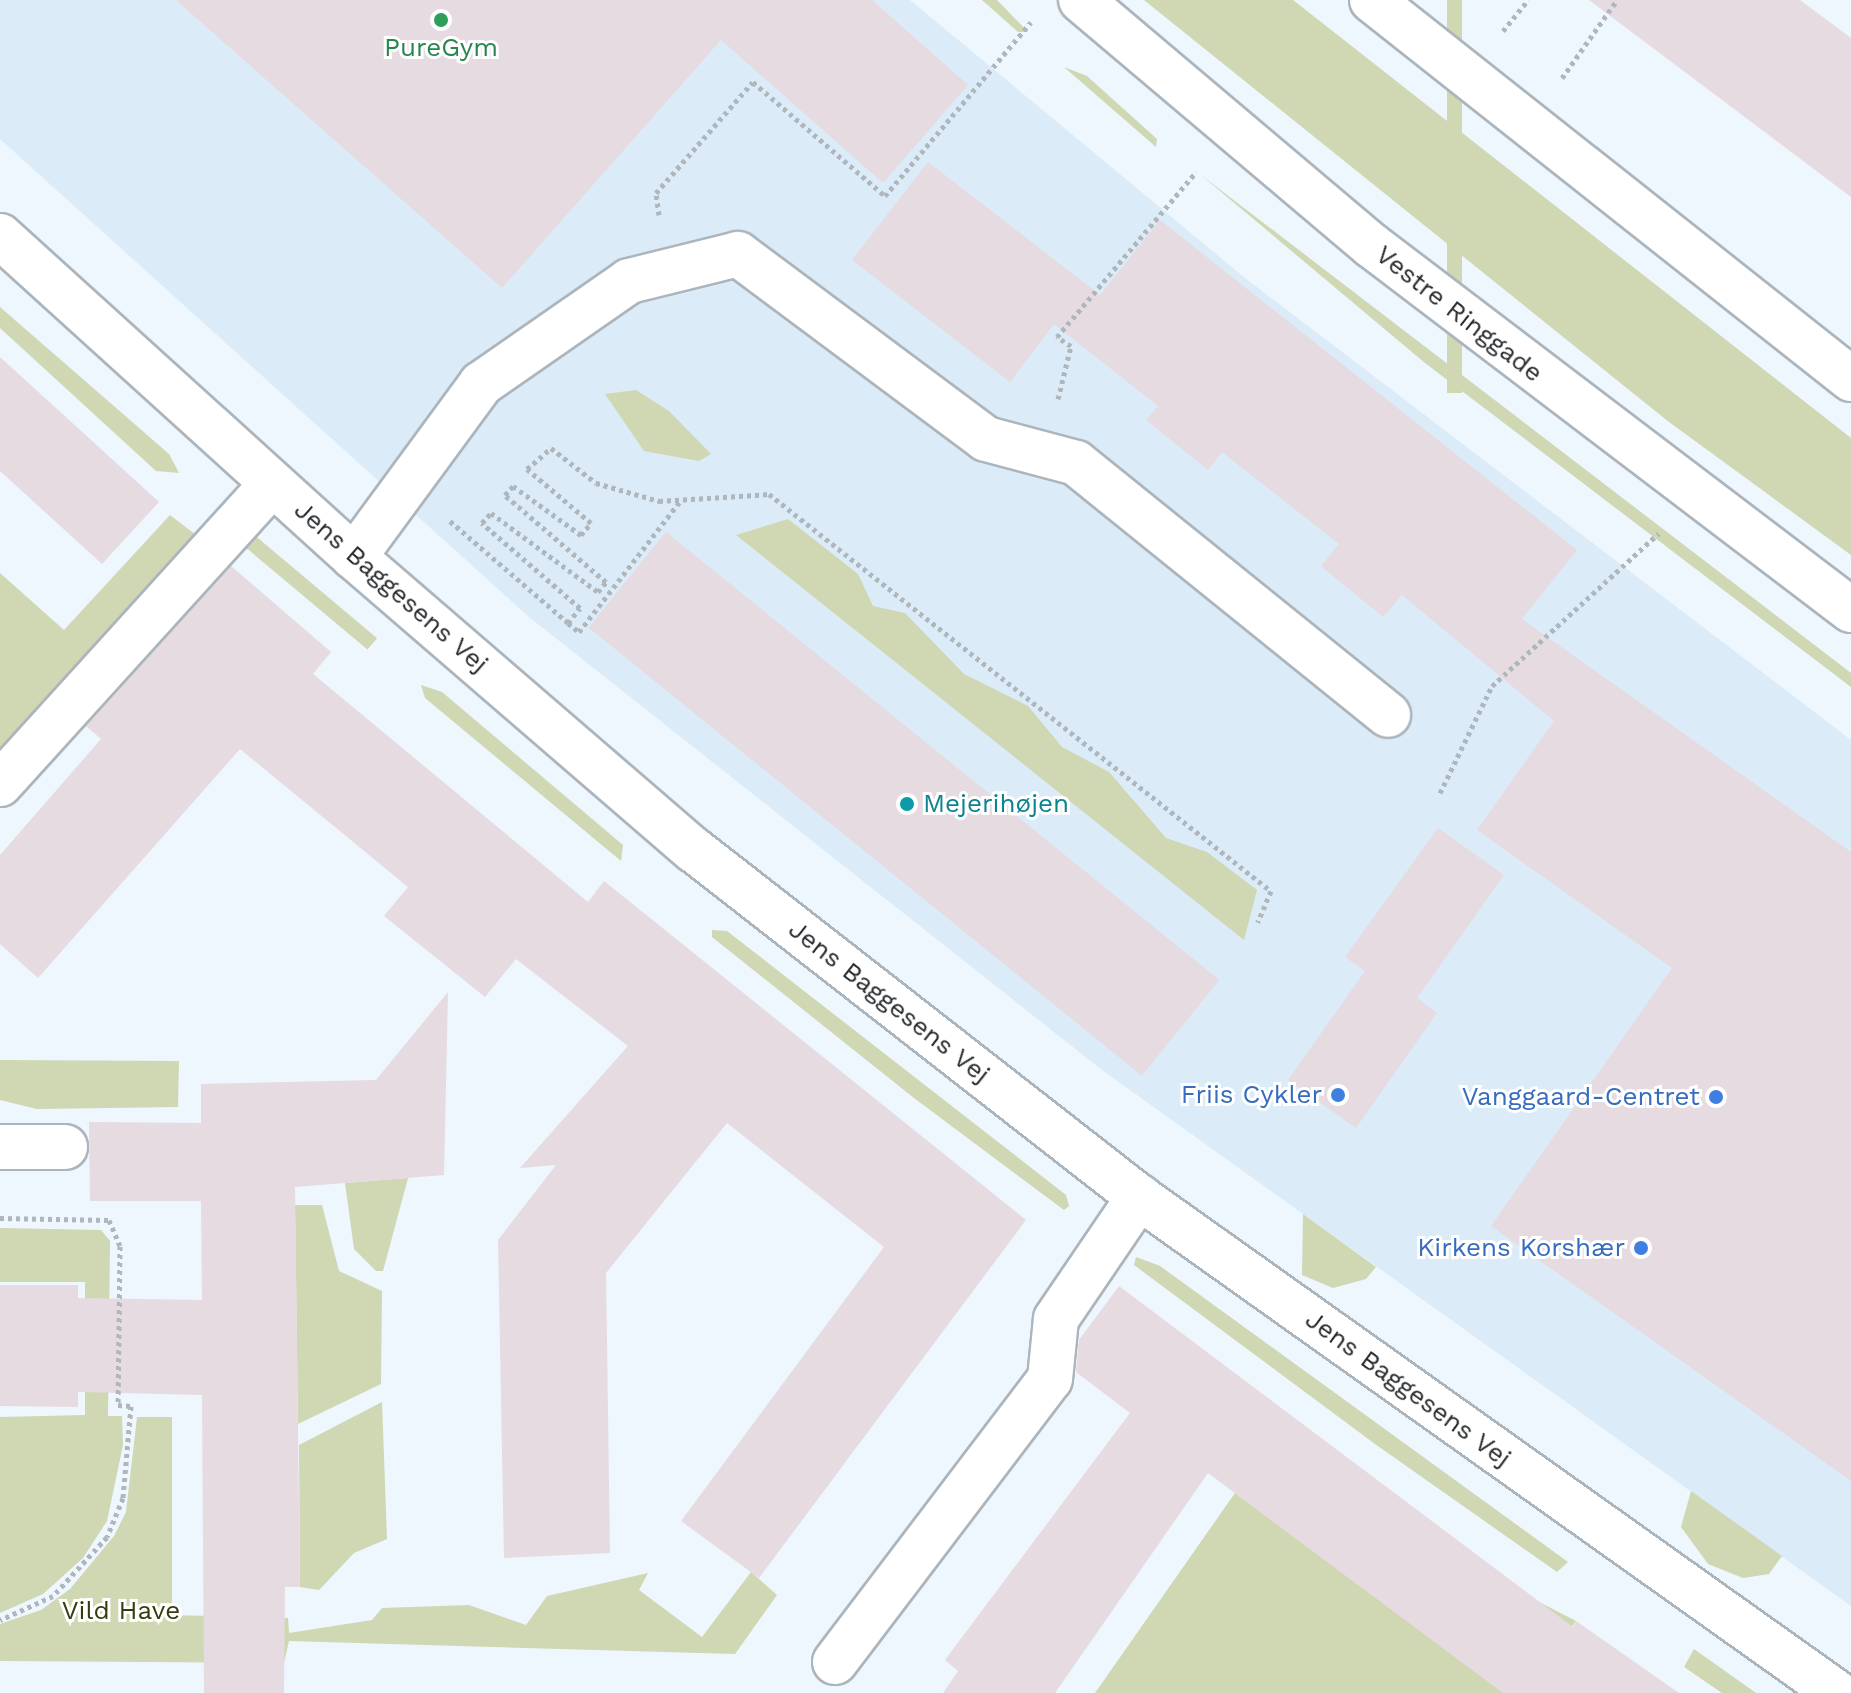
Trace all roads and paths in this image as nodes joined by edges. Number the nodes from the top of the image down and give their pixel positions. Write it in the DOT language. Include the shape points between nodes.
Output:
graph roads {
  1 [pos="1081,0"];
  2 [pos="1372,0"];
  3 [pos="1617,0"];
  4 [pos="1040,12"];
  5 [pos="1233,128"];
  6 [pos="1526,128"];
  7 [pos="653,209"];
  8 [pos="0,236"];
  9 [pos="1071,346"];
  10 [pos="1851,379"];
  11 [pos="272,484"];
  12 [pos="407,484"];
  13 [pos="682,500"];
  14 [pos="1647,549"];
  15 [pos="354,557"];
  16 [pos="1851,610"];
  17 [pos="568,623"];
  18 [pos="1388,715"];
  19 [pos="0,784"];
  20 [pos="1440,793"];
  21 [pos="1258,922"];
  22 [pos="0,1147"];
  23 [pos="65,1147"];
  24 [pos="1139,1197"];
  25 [pos="0,1218"];
  26 [pos="0,1620"];
  27 [pos="835,1662"];
  28 [pos="1837,1693"];
  1 -- 5 [label="street, Vestre Ringgade"];
  2 -- 6 [label="street"];
  3 -- 6 [label="path"];
  4 -- 7 [label="path" via="885,196 753,82 656,193"];
  5 -- 9 [label="path" via="1057,337"];
  5 -- 16 [label="street, Vestre Ringgade" via="1395,264"];
  6 -- 10 [label="street"];
  8 -- 11 [label="street, Jens Baggesens Vej"];
  11 -- 15 [label="street, Jens Baggesens Vej"];
  11 -- 19 [label="street"];
  12 -- 15 [label="street"];
  12 -- 17 [label="path"];
  12 -- 18 [label="street" via="481,384 505,367 629,281 738,254 986,439 1076,463"];
  13 -- 17 [label="path" via="579,632"];
  13 -- 17 [label="path" via="596,483 551,448 527,469 591,523 581,535 513,486 505,495 606,582 598,592 491,513 482,523 580,608"];
  13 -- 21 [label="path" via="769,494 1271,891"];
  14 -- 20 [label="path" via="1548,627 1492,686"];
  15 -- 24 [label="street, Jens Baggesens Vej" via="694,850"];
  22 -- 23 [label="street"];
  24 -- 27 [label="street" via="1056,1319 1050,1379"];
  24 -- 28 [label="street, Jens Baggesens Vej"];
  25 -- 26 [label="path" via="109,1220 120,1246 118,1405 131,1406 123,1498 107,1537 53,1596"];
}
